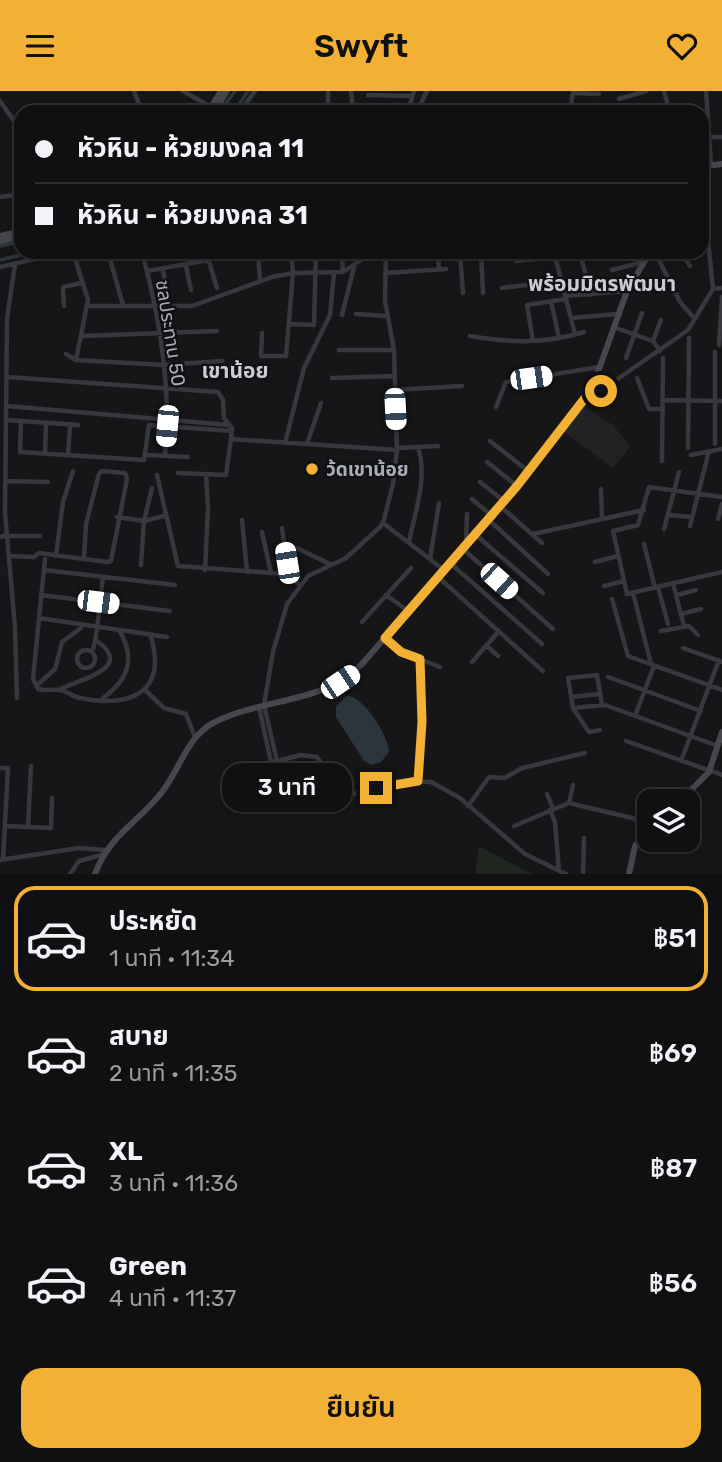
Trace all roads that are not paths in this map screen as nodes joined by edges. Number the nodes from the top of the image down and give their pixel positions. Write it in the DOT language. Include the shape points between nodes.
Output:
graph roads {
  1 [pos="183,91"];
  2 [pos="228,91"];
  3 [pos="427,91"];
  4 [pos="646,91"];
  5 [pos="573,92"];
  6 [pos="413,93"];
  7 [pos="599,94"];
  8 [pos="368,95"];
  9 [pos="619,99"];
  10 [pos="0,101"];
  11 [pos="421,103"];
  12 [pos="204,105"];
  13 [pos="215,105"];
  14 [pos="14,121"];
  15 [pos="709,137"];
  16 [pos="722,137"];
  17 [pos="709,236"];
  18 [pos="36,259"];
  19 [pos="75,259"];
  20 [pos="110,259"];
  21 [pos="144,259"];
  22 [pos="258,259"];
  23 [pos="291,259"];
  24 [pos="317,259"];
  25 [pos="342,259"];
  26 [pos="363,259"];
  27 [pos="386,259"];
  28 [pos="438,259"];
  29 [pos="461,259"];
  30 [pos="482,259"];
  31 [pos="527,259"];
  32 [pos="556,259"];
  33 [pos="582,259"];
  34 [pos="646,259"];
  35 [pos="657,259"];
  36 [pos="686,259"];
  37 [pos="209,260"];
  38 [pos="516,261"];
  39 [pos="643,262"];
  40 [pos="15,264"];
  41 [pos="186,266"];
  42 [pos="354,266"];
  43 [pos="690,266"];
  44 [pos="0,267"];
  45 [pos="439,269"];
  46 [pos="446,269"];
  47 [pos="163,270"];
  48 [pos="612,270"];
  49 [pos="147,271"];
  50 [pos="318,272"];
  51 [pos="343,272"];
  52 [pos="293,273"];
  53 [pos="334,273"];
  54 [pos="385,273"];
  55 [pos="260,281"];
  56 [pos="561,282"];
  57 [pos="82,283"];
  58 [pos="217,288"];
  59 [pos="502,288"];
  60 [pos="722,288"];
  61 [pos="713,289"];
  62 [pos="191,291"];
  63 [pos="627,291"];
  64 [pos="463,293"];
  65 [pos="484,293"];
  66 [pos="591,295"];
  67 [pos="168,296"];
  68 [pos="722,297"];
  69 [pos="566,298"];
  70 [pos="551,301"];
  71 [pos="123,305"];
  72 [pos="155,305"];
  73 [pos="64,306"];
  74 [pos="88,306"];
  75 [pos="642,313"];
  76 [pos="356,314"];
  77 [pos="618,314"];
  78 [pos="342,315"];
  79 [pos="387,316"];
  80 [pos="571,318"];
  81 [pos="695,319"];
  82 [pos="661,320"];
  83 [pos="721,320"];
  84 [pos="289,324"];
  85 [pos="613,327"];
  86 [pos="217,331"];
  87 [pos="583,332"];
  88 [pos="262,333"];
  89 [pos="575,334"];
  90 [pos="635,334"];
  91 [pos="160,335"];
  92 [pos="82,336"];
  93 [pos="470,336"];
  94 [pos="559,338"];
  95 [pos="689,338"];
  96 [pos="533,341"];
  97 [pos="653,341"];
  98 [pos="719,345"];
  99 [pos="339,350"];
  100 [pos="394,351"];
  101 [pos="660,351"];
  102 [pos="715,352"];
  103 [pos="66,354"];
  104 [pos="626,358"];
  105 [pos="663,358"];
  106 [pos="76,360"];
  107 [pos="222,361"];
  108 [pos="164,365"];
  109 [pos="599,367"];
  110 [pos="7,376"];
  111 [pos="394,376"];
  112 [pos="332,378"];
  113 [pos="637,378"];
  114 [pos="462,386"];
  115 [pos="167,389"];
  116 [pos="394,390"];
  117 [pos="585,398"];
  118 [pos="663,400"];
  119 [pos="689,400"];
  120 [pos="719,401"];
  121 [pos="321,403"];
  122 [pos="7,406"];
  123 [pos="496,407"];
  124 [pos="663,409"];
  125 [pos="166,419"];
  126 [pos="7,420"];
  127 [pos="22,421"];
  128 [pos="46,423"];
  129 [pos="70,425"];
  130 [pos="78,425"];
  131 [pos="230,425"];
  132 [pos="167,426"];
  133 [pos="232,431"];
  134 [pos="232,439"];
  135 [pos="490,441"];
  136 [pos="285,443"];
  137 [pos="307,444"];
  138 [pos="715,444"];
  139 [pos="418,446"];
  140 [pos="438,446"];
  141 [pos="688,448"];
  142 [pos="397,449"];
  143 [pos="722,449"];
  144 [pos="709,451"];
  145 [pos="45,453"];
  146 [pos="68,455"];
  147 [pos="147,455"];
  148 [pos="691,455"];
  149 [pos="165,456"];
  150 [pos="188,457"];
  151 [pos="662,461"];
  152 [pos="487,462"];
  153 [pos="73,471"];
  154 [pos="529,472"];
  155 [pos="679,472"];
  156 [pos="178,473"];
  157 [pos="157,475"];
  158 [pos="206,475"];
  159 [pos="7,481"];
  160 [pos="48,482"];
  161 [pos="480,482"];
  162 [pos="517,486"];
  163 [pos="152,488"];
  164 [pos="601,489"];
  165 [pos="675,490"];
  166 [pos="699,494"];
  167 [pos="722,497"];
  168 [pos="472,499"];
  169 [pos="439,503"];
  170 [pos="503,503"];
  171 [pos="722,504"];
  172 [pos="644,510"];
  173 [pos="467,514"];
  174 [pos="668,515"];
  175 [pos="164,516"];
  176 [pos="117,517"];
  177 [pos="692,517"];
  178 [pos="490,518"];
  179 [pos="602,519"];
  180 [pos="718,519"];
  181 [pos="242,520"];
  182 [pos="144,521"];
  183 [pos="383,523"];
  184 [pos="690,526"];
  185 [pos="282,528"];
  186 [pos="664,529"];
  187 [pos="262,532"];
  188 [pos="533,534"];
  189 [pos="7,535"];
  190 [pos="476,535"];
  191 [pos="40,536"];
  192 [pos="0,537"];
  193 [pos="284,542"];
  194 [pos="409,542"];
  195 [pos="542,543"];
  196 [pos="644,544"];
  197 [pos="464,547"];
  198 [pos="9,556"];
  199 [pos="57,556"];
  200 [pos="617,556"];
  201 [pos="45,559"];
  202 [pos="84,559"];
  203 [pos="430,559"];
  204 [pos="595,562"];
  205 [pos="287,563"];
  206 [pos="450,563"];
  207 [pos="331,564"];
  208 [pos="141,565"];
  209 [pos="411,568"];
  210 [pos="44,570"];
  211 [pos="205,570"];
  212 [pos="444,570"];
  213 [pos="247,572"];
  214 [pos="722,572"];
  215 [pos="271,573"];
  216 [pos="548,573"];
  217 [pos="103,577"];
  218 [pos="438,577"];
  219 [pos="624,582"];
  220 [pos="674,583"];
  221 [pos="176,585"];
  222 [pos="300,585"];
  223 [pos="604,586"];
  224 [pos="657,588"];
  225 [pos="696,590"];
  226 [pos="543,593"];
  227 [pos="633,593"];
  228 [pos="676,595"];
  229 [pos="41,596"];
  230 [pos="386,596"];
  231 [pos="612,599"];
  232 [pos="98,602"];
  233 [pos="701,609"];
  234 [pos="407,610"];
  235 [pos="170,611"];
  236 [pos="681,614"];
  237 [pos="39,618"];
  238 [pos="362,622"];
  239 [pos="82,624"];
  240 [pos="668,624"];
  241 [pos="95,626"];
  242 [pos="684,626"];
  243 [pos="554,629"];
  244 [pos="119,630"];
  245 [pos="499,631"];
  246 [pos="661,631"];
  247 [pos="150,634"];
  248 [pos="698,635"];
  249 [pos="167,637"];
  250 [pos="385,638"];
  251 [pos="97,641"];
  252 [pos="542,644"];
  253 [pos="487,646"];
  254 [pos="683,648"];
  255 [pos="92,652"];
  256 [pos="498,656"];
  257 [pos="420,659"];
  258 [pos="720,661"];
  259 [pos="472,662"];
  260 [pos="652,666"];
  261 [pos="440,667"];
  262 [pos="543,671"];
  263 [pos="608,677"];
  264 [pos="36,686"];
  265 [pos="709,686"];
  266 [pos="61,690"];
  267 [pos="722,690"];
  268 [pos="146,691"];
  269 [pos="645,691"];
  270 [pos="600,694"];
  271 [pos="571,697"];
  272 [pos="17,698"];
  273 [pos="102,698"];
  274 [pos="603,705"];
  275 [pos="261,706"];
  276 [pos="573,708"];
  277 [pos="701,711"];
  278 [pos="635,716"];
  279 [pos="600,730"];
  280 [pos="722,731"];
  281 [pos="691,737"];
  282 [pos="196,738"];
  283 [pos="626,741"];
  284 [pos="718,746"];
  285 [pos="585,753"];
  286 [pos="681,761"];
  287 [pos="31,766"];
  288 [pos="0,768"];
  289 [pos="709,772"];
  290 [pos="722,775"];
  291 [pos="418,781"];
  292 [pos="573,785"];
  293 [pos="692,789"];
  294 [pos="547,795"];
  295 [pos="52,798"];
  296 [pos="569,803"];
  297 [pos="468,806"];
  298 [pos="551,810"];
  299 [pos="637,821"];
  300 [pos="514,826"];
  301 [pos="5,827"];
  302 [pos="28,827"];
  303 [pos="584,838"];
  304 [pos="637,843"];
  305 [pos="103,853"];
  306 [pos="1,860"];
  307 [pos="559,871"];
  308 [pos="70,874"];
  309 [pos="95,874"];
  310 [pos="566,874"];
  311 [pos="583,874"];
  312 [pos="629,874"];
  1 -- 12 [label="street"];
  2 -- 13 [label="street"];
  3 -- 11 [label="street"];
  4 -- 9 [label="street"];
  5 -- 7 [label="street"];
  6 -- 8 [label="street"];
  10 -- 14 [label="street"];
  15 -- 16 [label="street"];
  17 -- 61 [label="street"];
  18 -- 40 [label="street"];
  19 -- 57 [label="street"];
  20 -- 71 [label="street"];
  21 -- 49 [label="street, ชลประทาน 50"];
  22 -- 55 [label="street"];
  23 -- 52 [label="street"];
  24 -- 50 [label="street"];
  25 -- 51 [label="street"];
  26 -- 42 [label="street"];
  27 -- 54 [label="street"];
  28 -- 45 [label="street"];
  29 -- 64 [label="street"];
  30 -- 65 [label="street"];
  31 -- 38 [label="street"];
  32 -- 56 [label="street"];
  33 -- 66 [label="street"];
  34 -- 39 [label="street"];
  35 -- 81 [label="street" via="680,302"];
  36 -- 43 [label="street"];
  37 -- 41 [label="street"];
  37 -- 58 [label="street"];
  39 -- 48 [label="street"];
  39 -- 63 [label="street"];
  40 -- 44 [label="street"];
  40 -- 110 [label="street" via="8,309"];
  41 -- 47 [label="street"];
  41 -- 62 [label="street"];
  42 -- 51 [label="street"];
  42 -- 78 [label="street"];
  45 -- 46 [label="street"];
  45 -- 54 [label="street"];
  47 -- 49 [label="street"];
  47 -- 67 [label="street"];
  49 -- 72 [label="street, ชลประทาน 50"];
  50 -- 52 [label="street"];
  50 -- 53 [label="street"];
  50 -- 84 [label="street" via="314,325"];
  51 -- 53 [label="street"];
  52 -- 55 [label="street"];
  52 -- 84 [label="street"];
  53 -- 136 [label="street" via="330,314 304,368"];
  54 -- 79 [label="street"];
  55 -- 72 [label="street" via="192,306"];
  56 -- 59 [label="street"];
  56 -- 69 [label="street"];
  57 -- 73 [label="street" via="63,287"];
  57 -- 74 [label="street"];
  60 -- 61 [label="street"];
  61 -- 81 [label="street"];
  63 -- 66 [label="street"];
  63 -- 77 [label="street"];
  66 -- 69 [label="street"];
  68 -- 83 [label="street"];
  69 -- 70 [label="street"];
  69 -- 80 [label="street"];
  70 -- 94 [label="street"];
  70 -- 96 [label="street" via="527,305"];
  71 -- 72 [label="street"];
  71 -- 74 [label="street"];
  72 -- 91 [label="street, ชลประทาน 50"];
  74 -- 92 [label="street"];
  75 -- 90 [label="street"];
  76 -- 79 [label="street"];
  77 -- 80 [label="street"];
  77 -- 85 [label="street"];
  79 -- 100 [label="street"];
  80 -- 89 [label="street"];
  81 -- 101 [label="street"];
  82 -- 97 [label="street"];
  83 -- 98 [label="street"];
  84 -- 88 [label="street" via="286,356 260,355"];
  85 -- 90 [label="street"];
  85 -- 109 [label="street"];
  86 -- 91 [label="street"];
  87 -- 89 [label="street"];
  89 -- 94 [label="street"];
  90 -- 97 [label="street"];
  90 -- 104 [label="street"];
  91 -- 92 [label="street"];
  91 -- 108 [label="street, ชลประทาน 50"];
  92 -- 106 [label="street"];
  93 -- 96 [label="street"];
  94 -- 96 [label="street"];
  95 -- 119 [label="street"];
  97 -- 101 [label="street"];
  99 -- 100 [label="street"];
  100 -- 111 [label="street"];
  101 -- 117 [label="street"];
  102 -- 120 [label="street"];
  103 -- 106 [label="street"];
  105 -- 118 [label="street"];
  106 -- 108 [label="street"];
  107 -- 108 [label="street"];
  108 -- 115 [label="street, ชลประทาน 50"];
  109 -- 117 [label="street"];
  109 -- 123 [label="street" via="508,381"];
  110 -- 115 [label="street"];
  110 -- 122 [label="street"];
  111 -- 112 [label="street"];
  111 -- 116 [label="street"];
  113 -- 124 [label="street" via="649,409"];
  114 -- 116 [label="street"];
  115 -- 125 [label="street, ชลประทาน 50"];
  115 -- 131 [label="street" via="220,393 224,418"];
  116 -- 142 [label="street"];
  117 -- 154 [label="street"];
  118 -- 119 [label="street"];
  118 -- 124 [label="street"];
  119 -- 120 [label="street"];
  119 -- 141 [label="street"];
  120 -- 138 [label="street"];
  121 -- 137 [label="street"];
  122 -- 125 [label="street"];
  122 -- 126 [label="street"];
  124 -- 151 [label="street"];
  125 -- 131 [label="street"];
  126 -- 127 [label="street"];
  126 -- 159 [label="street"];
  127 -- 128 [label="street"];
  127 -- 145 [label="street" via="18,452"];
  128 -- 129 [label="street"];
  128 -- 145 [label="street"];
  129 -- 130 [label="street"];
  129 -- 146 [label="street"];
  131 -- 133 [label="street"];
  132 -- 133 [label="street"];
  132 -- 147 [label="street" via="149,425"];
  132 -- 149 [label="street"];
  133 -- 134 [label="street"];
  134 -- 136 [label="street"];
  134 -- 158 [label="street" via="226,475"];
  135 -- 154 [label="street"];
  136 -- 137 [label="street"];
  137 -- 142 [label="street"];
  139 -- 140 [label="street"];
  139 -- 142 [label="street"];
  139 -- 194 [label="street" via="423,460 421,483"];
  142 -- 183 [label="street"];
  143 -- 144 [label="street"];
  144 -- 148 [label="street"];
  144 -- 166 [label="street"];
  145 -- 146 [label="street"];
  146 -- 147 [label="street" via="144,460"];
  147 -- 149 [label="street"];
  149 -- 150 [label="street"];
  152 -- 162 [label="street"];
  153 -- 199 [label="street" via="60,518"];
  154 -- 162 [label="street"];
  155 -- 165 [label="street"];
  156 -- 158 [label="street"];
  157 -- 175 [label="street"];
  158 -- 211 [label="street"];
  159 -- 160 [label="street"];
  159 -- 189 [label="street"];
  161 -- 170 [label="street"];
  162 -- 170 [label="street"];
  163 -- 182 [label="street"];
  164 -- 179 [label="street"];
  165 -- 166 [label="street"];
  165 -- 172 [label="street" via="649,487"];
  165 -- 174 [label="street"];
  166 -- 167 [label="street"];
  166 -- 177 [label="street"];
  168 -- 178 [label="street"];
  169 -- 203 [label="street"];
  170 -- 178 [label="street"];
  170 -- 188 [label="street"];
  171 -- 180 [label="street"];
  172 -- 179 [label="street"];
  172 -- 200 [label="street" via="638,525 613,531"];
  173 -- 197 [label="street"];
  174 -- 177 [label="street"];
  174 -- 186 [label="street"];
  175 -- 182 [label="street"];
  175 -- 211 [label="street" via="178,566"];
  176 -- 182 [label="street"];
  176 -- 202 [label="street" via="113,559"];
  176 -- 202 [label="street" via="127,476 102,471 91,503"];
  177 -- 184 [label="street"];
  178 -- 190 [label="street"];
  178 -- 216 [label="street"];
  179 -- 188 [label="street"];
  181 -- 213 [label="street"];
  182 -- 208 [label="street"];
  183 -- 194 [label="street"];
  183 -- 207 [label="street" via="355,552"];
  185 -- 193 [label="street"];
  187 -- 215 [label="street"];
  188 -- 195 [label="street"];
  189 -- 191 [label="street"];
  189 -- 192 [label="street"];
  189 -- 198 [label="street"];
  190 -- 197 [label="street"];
  190 -- 226 [label="street"];
  193 -- 205 [label="street"];
  193 -- 207 [label="street"];
  194 -- 203 [label="street"];
  196 -- 224 [label="street"];
  197 -- 206 [label="street"];
  197 -- 243 [label="street"];
  198 -- 199 [label="street"];
  198 -- 272 [label="street"];
  199 -- 202 [label="street"];
  200 -- 204 [label="street"];
  200 -- 219 [label="street"];
  201 -- 210 [label="street"];
  203 -- 212 [label="street"];
  206 -- 212 [label="street"];
  206 -- 252 [label="street"];
  207 -- 222 [label="street"];
  209 -- 230 [label="street"];
  210 -- 217 [label="street"];
  210 -- 229 [label="street"];
  211 -- 213 [label="street"];
  212 -- 218 [label="street"];
  213 -- 215 [label="street"];
  214 -- 220 [label="street"];
  215 -- 222 [label="street" via="290,575"];
  217 -- 221 [label="street"];
  217 -- 232 [label="street"];
  218 -- 234 [label="street"];
  218 -- 245 [label="street"];
  219 -- 223 [label="street"];
  219 -- 227 [label="street" via="627,594"];
  220 -- 224 [label="street"];
  220 -- 228 [label="street"];
  222 -- 275 [label="street" via="280,624"];
  224 -- 227 [label="street"];
  224 -- 240 [label="street"];
  225 -- 228 [label="street"];
  227 -- 260 [label="street"];
  228 -- 236 [label="street"];
  229 -- 232 [label="street"];
  229 -- 237 [label="street"];
  230 -- 234 [label="street"];
  230 -- 238 [label="street"];
  231 -- 260 [label="street" via="628,656"];
  232 -- 235 [label="street"];
  232 -- 241 [label="street"];
  233 -- 236 [label="street"];
  234 -- 250 [label="street"];
  236 -- 242 [label="street"];
  237 -- 239 [label="street"];
  237 -- 264 [label="street"];
  239 -- 241 [label="street"];
  239 -- 264 [label="street" via="62,642 55,669"];
  241 -- 244 [label="street"];
  241 -- 251 [label="street"];
  242 -- 246 [label="street"];
  242 -- 248 [label="street" via="694,628"];
  244 -- 247 [label="street"];
  244 -- 273 [label="street" via="130,655 128,668 122,683"];
  245 -- 253 [label="street"];
  245 -- 262 [label="street"];
  247 -- 249 [label="street"];
  247 -- 268 [label="street" via="154,659"];
  250 -- 257 [label="street" via="401,652"];
  250 -- 275 [label="street" via="356,672 340,682"];
  251 -- 255 [label="street"];
  251 -- 266 [label="street" via="108,655 103,671"];
  253 -- 256 [label="street"];
  253 -- 259 [label="street"];
  254 -- 258 [label="street"];
  255 -- 255 [label="street" via="94,665 80,667 76,661 79,653"];
  257 -- 261 [label="street"];
  257 -- 291 [label="street"];
  258 -- 265 [label="street"];
  260 -- 265 [label="street"];
  260 -- 269 [label="street"];
  263 -- 269 [label="street"];
  264 -- 266 [label="street" via="44,691"];
  265 -- 267 [label="street"];
  265 -- 277 [label="street"];
  266 -- 273 [label="street" via="79,698"];
  268 -- 273 [label="street" via="122,701"];
  268 -- 282 [label="street" via="164,708 186,714"];
  269 -- 277 [label="street"];
  269 -- 278 [label="street"];
  270 -- 271 [label="street"];
  270 -- 271 [label="street" via="597,675 568,678"];
  270 -- 274 [label="street"];
  271 -- 276 [label="street"];
  274 -- 276 [label="street"];
  274 -- 278 [label="street"];
  275 -- 282 [label="street" via="214,723"];
  275 -- 291 [label="street" via="271,762 301,755 317,757 325,768 331,799"];
  276 -- 279 [label="street" via="589,732"];
  277 -- 281 [label="street"];
  278 -- 281 [label="street"];
  280 -- 284 [label="street"];
  281 -- 284 [label="street"];
  281 -- 286 [label="street"];
  282 -- 305 [label="street" via="162,792"];
  283 -- 286 [label="street"];
  284 -- 289 [label="street"];
  285 -- 297 [label="street" via="522,768 505,778 489,776"];
  286 -- 289 [label="street"];
  287 -- 302 [label="street"];
  288 -- 301 [label="street" via="8,768"];
  289 -- 290 [label="street"];
  289 -- 293 [label="street"];
  291 -- 297 [label="street" via="442,786"];
  292 -- 296 [label="street"];
  294 -- 298 [label="street"];
  295 -- 302 [label="street" via="51,828"];
  296 -- 298 [label="street"];
  296 -- 299 [label="street"];
  297 -- 307 [label="street" via="525,854"];
  298 -- 300 [label="street"];
  298 -- 307 [label="street"];
  301 -- 302 [label="street"];
  301 -- 306 [label="street"];
  303 -- 311 [label="street"];
  304 -- 312 [label="street"];
  305 -- 306 [label="street" via="79,848"];
  305 -- 308 [label="street" via="79,861"];
  305 -- 309 [label="street"];
  307 -- 310 [label="street"];
}
